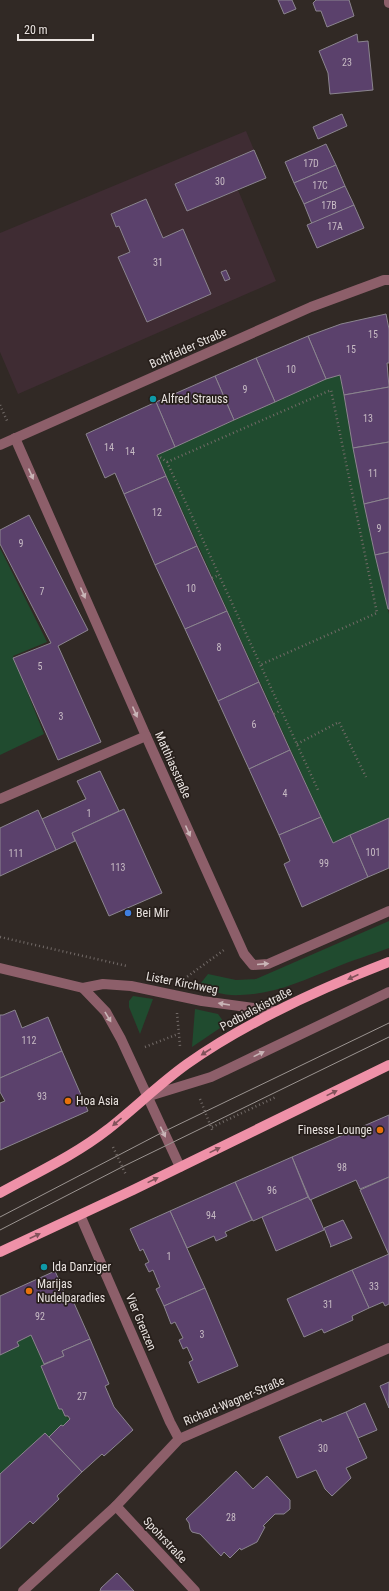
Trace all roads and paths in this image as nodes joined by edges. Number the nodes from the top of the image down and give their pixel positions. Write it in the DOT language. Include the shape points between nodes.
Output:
graph roads {
  1 [pos="389,280"];
  2 [pos="15,438"];
  3 [pos="0,445"];
  4 [pos="157,455"];
  5 [pos="167,462"];
  6 [pos="219,575"];
  7 [pos="212,578"];
  8 [pos="260,664"];
  9 [pos="281,710"];
  10 [pos="274,714"];
  11 [pos="146,736"];
  12 [pos="297,744"];
  13 [pos="366,777"];
  14 [pos="318,790"];
  15 [pos="0,799"];
  16 [pos="389,911"];
  17 [pos="0,937"];
  18 [pos="238,940"];
  19 [pos="389,962"];
  20 [pos="130,967"];
  21 [pos="0,968"];
  22 [pos="176,978"];
  23 [pos="83,988"];
  24 [pos="389,992"];
  25 [pos="276,1011"];
  26 [pos="177,1012"];
  27 [pos="178,1034"];
  28 [pos="146,1047"];
  29 [pos="181,1047"];
  30 [pos="389,1065"];
  31 [pos="193,1082"];
  32 [pos="146,1097"];
  33 [pos="276,1097"];
  34 [pos="212,1127"];
  35 [pos="106,1131"];
  36 [pos="220,1147"];
  37 [pos="180,1167"];
  38 [pos="133,1190"];
  39 [pos="0,1193"];
  40 [pos="80,1215"];
  41 [pos="0,1252"];
  42 [pos="389,1348"];
  43 [pos="179,1439"];
  44 [pos="116,1506"];
  45 [pos="23,1591"];
  46 [pos="195,1591"];
  1 -- 2 [label="street, Bothfelder Straße" via="311,308"];
  2 -- 3 [label="street, Bothfelder Straße"];
  2 -- 11 [label="street, Matthiasstraße, one-way"];
  4 -- 5 [label="path"];
  5 -- 6 [label="path"];
  5 -- 8 [label="path" via="331,390 377,613"];
  6 -- 7 [label="path"];
  6 -- 8 [label="path"];
  8 -- 9 [label="path"];
  9 -- 10 [label="path"];
  9 -- 12 [label="path"];
  11 -- 15 [label="street"];
  11 -- 18 [label="street, Matthiasstraße, one-way"];
  12 -- 13 [label="path" via="339,722"];
  12 -- 14 [label="path"];
  18 -- 16 [label="street, Matthiasstraße, one-way" via="244,954 253,965 268,964"];
  17 -- 20 [label="path"];
  18 -- 22 [label="path" via="184,979"];
  19 -- 25 [label="main road, Podbielskistraße, one-way"];
  21 -- 23 [label="street, Lister Kirchweg"];
  25 -- 23 [label="street, Lister Kirchweg, one-way" via="202,1001 131,986 103,984"];
  23 -- 32 [label="street, one-way" via="106,1012"];
  31 -- 24 [label="street, one-way" via="226,1070"];
  25 -- 32 [label="main road, Podbielskistraße, one-way" via="219,1043"];
  26 -- 27 [label="path"];
  27 -- 28 [label="path"];
  27 -- 29 [label="path"];
  36 -- 30 [label="main road, one-way"];
  31 -- 32 [label="street"];
  31 -- 34 [label="path"];
  32 -- 35 [label="main road, Podbielskistraße, one-way"];
  32 -- 37 [label="street, one-way"];
  33 -- 34 [label="path"];
  34 -- 36 [label="path"];
  35 -- 38 [label="path"];
  35 -- 39 [label="main road, Podbielskistraße" via="59,1161"];
  37 -- 36 [label="main road, one-way"];
  38 -- 37 [label="main road, one-way"];
  38 -- 40 [label="main road"];
  41 -- 40 [label="main road, one-way"];
  40 -- 43 [label="street, Vier Grenzen"];
  42 -- 43 [label="street, Richard-Wagner-Straße"];
  43 -- 44 [label="street, Richard-Wagner-Straße"];
  44 -- 45 [label="street, Richard-Wagner-Straße"];
  44 -- 46 [label="street, Spohrstraße"];
}
